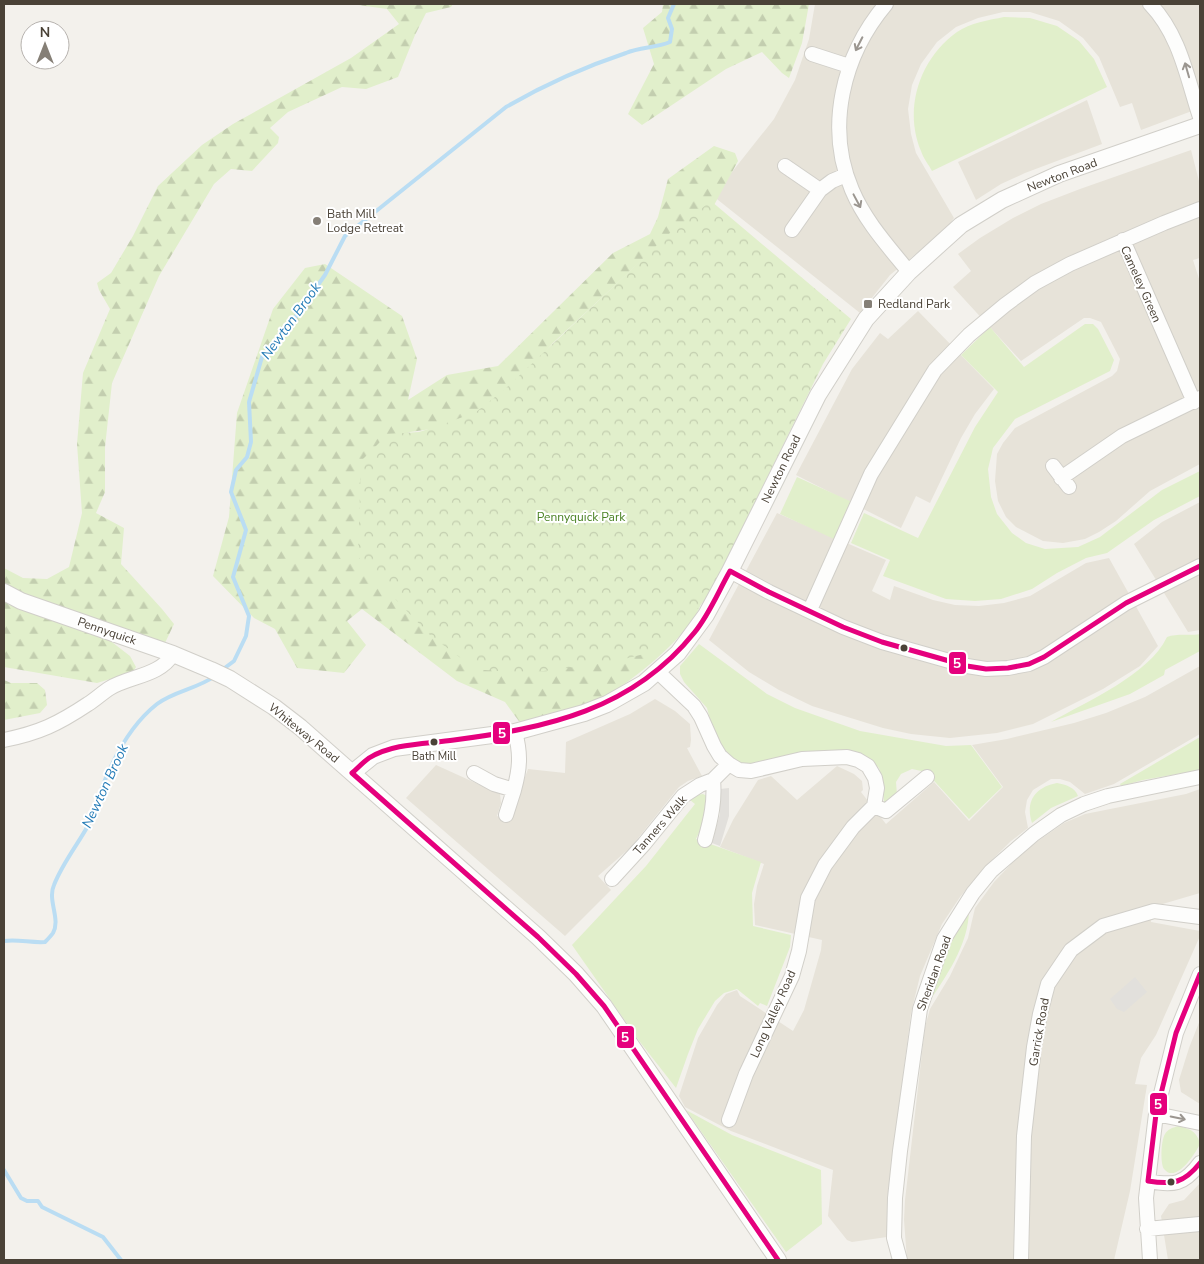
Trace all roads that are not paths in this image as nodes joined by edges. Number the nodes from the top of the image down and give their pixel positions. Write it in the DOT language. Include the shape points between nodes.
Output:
graph roads {
  1 [pos="886,4"];
  2 [pos="1150,4"];
  3 [pos="812,54"];
  4 [pos="849,66"];
  5 [pos="1200,117"];
  6 [pos="1200,125"];
  7 [pos="785,166"];
  8 [pos="846,176"];
  9 [pos="820,190"];
  10 [pos="1200,209"];
  11 [pos="792,230"];
  12 [pos="1123,240"];
  13 [pos="909,272"];
  14 [pos="1197,400"];
  15 [pos="1053,466"];
  16 [pos="1200,566"];
  17 [pos="730,571"];
  18 [pos="4,592"];
  19 [pos="810,610"];
  20 [pos="173,654"];
  21 [pos="211,670"];
  22 [pos="658,672"];
  23 [pos="514,732"];
  24 [pos="4,740"];
  25 [pos="729,764"];
  26 [pos="352,773"];
  27 [pos="474,773"];
  28 [pos="1200,776"];
  29 [pos="926,777"];
  30 [pos="714,780"];
  31 [pos="514,790"];
  32 [pos="874,806"];
  33 [pos="506,814"];
  34 [pos="705,840"];
  35 [pos="612,879"];
  36 [pos="1200,917"];
  37 [pos="1200,974"];
  38 [pos="1156,1114"];
  39 [pos="728,1120"];
  40 [pos="1200,1123"];
  41 [pos="1200,1163"];
  42 [pos="1148,1181"];
  43 [pos="1200,1224"];
  44 [pos="1147,1229"];
  45 [pos="778,1260"];
  46 [pos="900,1260"];
  47 [pos="1021,1260"];
  48 [pos="1150,1260"];
  1 -- 4 [label="street, one-way" via="866,31"];
  5 -- 2 [label="street, one-way" via="1185,63 1166,25"];
  3 -- 4 [label="street"];
  4 -- 8 [label="street" via="840,117"];
  6 -- 13 [label="street, Newton Road" via="1059,174 1002,200 961,225"];
  7 -- 9 [label="street"];
  8 -- 9 [label="street"];
  8 -- 13 [label="street, one-way" via="868,220"];
  9 -- 11 [label="street"];
  10 -- 12 [label="street"];
  12 -- 14 [label="street, Cameley Green"];
  12 -- 19 [label="street, Cameley Green" via="1035,283 990,317 935,370 871,474"];
  13 -- 17 [label="street, Newton Road" via="866,319 838,362"];
  14 -- 15 [label="street, Cameley Green" via="1122,436 1065,483"];
  16 -- 19 [label="street" via="1126,603 1044,657 1008,668 967,666 882,642"];
  17 -- 19 [label="street"];
  17 -- 22 [label="street, Newton Road" via="693,633"];
  18 -- 20 [label="street, Pennyquick" via="21,602"];
  20 -- 21 [label="street, Pennyquick"];
  20 -- 24 [label="street" via="162,667 111,688 58,723 32,734"];
  21 -- 26 [label="street, Whiteway Road" via="259,697 300,727"];
  22 -- 23 [label="street, Newton Road" via="607,704"];
  22 -- 25 [label="street" via="694,706 720,756"];
  23 -- 26 [label="street, Newton Road" via="394,748 373,756"];
  23 -- 31 [label="street" via="520,756"];
  25 -- 30 [label="street, Tanners Walk"];
  25 -- 32 [label="street" via="751,771 802,759 847,757 858,760 868,766 875,778"];
  26 -- 45 [label="street, Whiteway Road" via="538,936 604,1006"];
  27 -- 31 [label="street"];
  28 -- 46 [label="street, Sheridan Road" via="1108,796 1061,815 992,871 973,893 944,940 920,1009 895,1198 894,1238"];
  29 -- 32 [label="street" via="886,812"];
  30 -- 34 [label="street" via="712,814"];
  30 -- 35 [label="street, Tanners Walk" via="683,796"];
  31 -- 33 [label="street"];
  32 -- 39 [label="street, Long Valley Road" via="853,827 825,865 808,898 792,976 741,1071"];
  36 -- 47 [label="street, Garrick Road" via="1154,911 1102,926 1071,950 1048,984 1034,1047 1024,1136"];
  37 -- 38 [label="street" via="1176,1033"];
  38 -- 40 [label="street, one-way"];
  38 -- 42 [label="street"];
  41 -- 42 [label="street" via="1191,1175 1180,1182"];
  42 -- 44 [label="street"];
  43 -- 44 [label="street"];
  44 -- 48 [label="street"];
}
